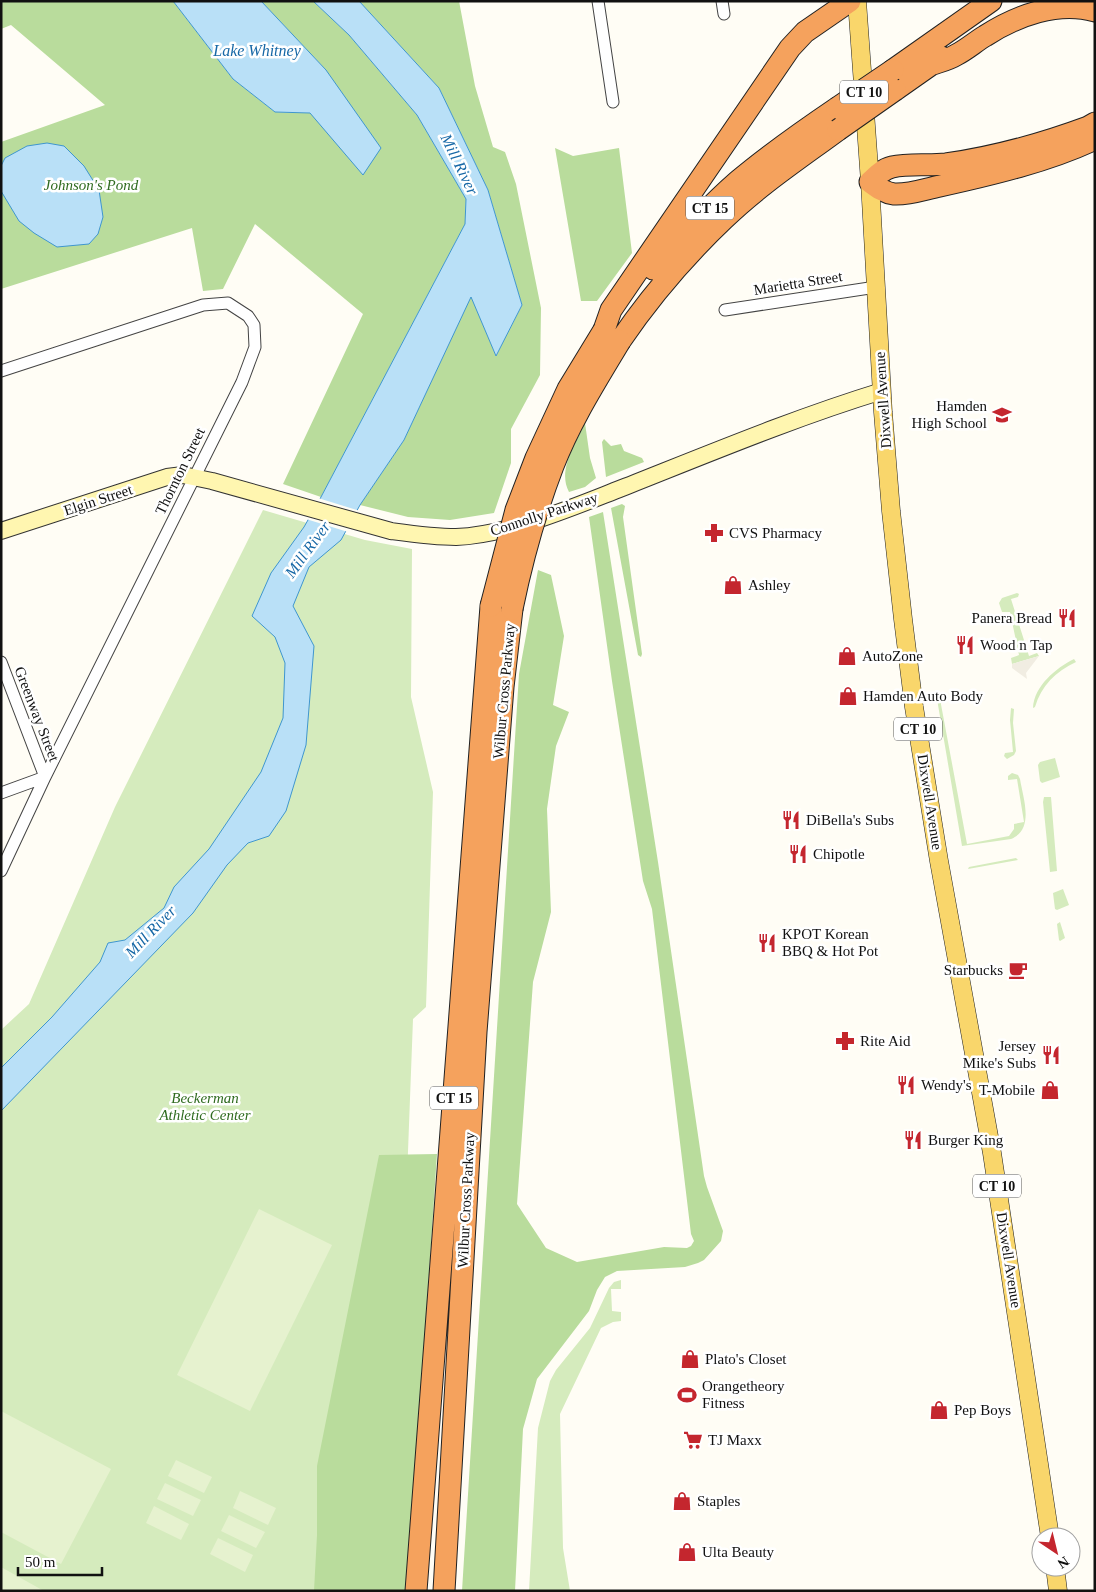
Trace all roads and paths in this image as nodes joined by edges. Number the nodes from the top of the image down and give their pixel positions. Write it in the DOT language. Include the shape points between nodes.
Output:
graph roads {
  1 [pos="598,1"];
  2 [pos="722,1"];
  3 [pos="850,1"];
  4 [pos="857,1"];
  5 [pos="991,1"];
  6 [pos="1020,1"];
  7 [pos="1095,11"];
  8 [pos="724,14"];
  9 [pos="930,65"];
  10 [pos="894,80"];
  11 [pos="613,102"];
  12 [pos="1095,123"];
  13 [pos="1095,139"];
  14 [pos="870,182"];
  15 [pos="876,287"];
  16 [pos="725,310"];
  17 [pos="612,335"];
  18 [pos="1,371"];
  19 [pos="882,391"];
  20 [pos="195,477"];
  21 [pos="1,531"];
  22 [pos="502,608"];
  23 [pos="1,662"];
  24 [pos="44,777"];
  25 [pos="1,793"];
  26 [pos="1,871"];
  27 [pos="1048,1527"];
  28 [pos="1056,1577"];
  29 [pos="416,1591"];
  30 [pos="444,1591"];
  31 [pos="1058,1591"];
  1 -- 11 [label="street"];
  2 -- 8 [label="street"];
  3 -- 17 [label="highway" via="805,32 790,48 611,310"];
  4 -- 14 [label="main road, Dixwell Avenue / CT 10"];
  5 -- 10 [label="highway, Wilbur Cross Parkway / CT 15"];
  6 -- 9 [label="highway, Wilbur Cross Parkway / CT 15"];
  7 -- 9 [label="highway" via="1082,6 1050,8 1017,19 956,56"];
  9 -- 10 [label="highway, Wilbur Cross Parkway / CT 15"];
  10 -- 17 [label="highway, Wilbur Cross Parkway / CT 15, bridge" via="838,130 724,218"];
  10 -- 17 [label="highway, Wilbur Cross Parkway / CT 15, bridge" via="837,108 739,181 692,224 641,282"];
  12 -- 14 [label="highway" via="1041,144 992,156 945,164 890,167"];
  13 -- 14 [label="highway" via="968,180 910,192 894,194 882,191"];
  14 -- 15 [label="main road, Dixwell Avenue / CT 10"];
  15 -- 16 [label="street, Marietta Street"];
  15 -- 19 [label="main road, Dixwell Avenue / CT 10"];
  17 -- 22 [label="highway, Wilbur Cross Parkway / CT 15, bridge" via="568,388 536,458 516,510"];
  18 -- 20 [label="street, Thornton Street" via="203,305 228,303 248,316 254,325 255,347 242,382"];
  19 -- 20 [label="main road, Connolly Parkway" via="818,411 563,511 503,529 456,537 391,531"];
  19 -- 27 [label="main road, Dixwell Avenue / CT 10" via="891,511 914,707 992,1153"];
  20 -- 21 [label="main road, Elgin Street" via="167,477"];
  20 -- 24 [label="street, Thornton Street"];
  22 -- 29 [label="highway, Wilbur Cross Parkway / CT 15"];
  22 -- 30 [label="highway, Wilbur Cross Parkway / CT 15" via="503,687 476,1032"];
  23 -- 24 [label="street, Greenway Street"];
  24 -- 25 [label="street"];
  24 -- 26 [label="street, Thornton Street"];
  28 -- 31 [label="main road"];
}
